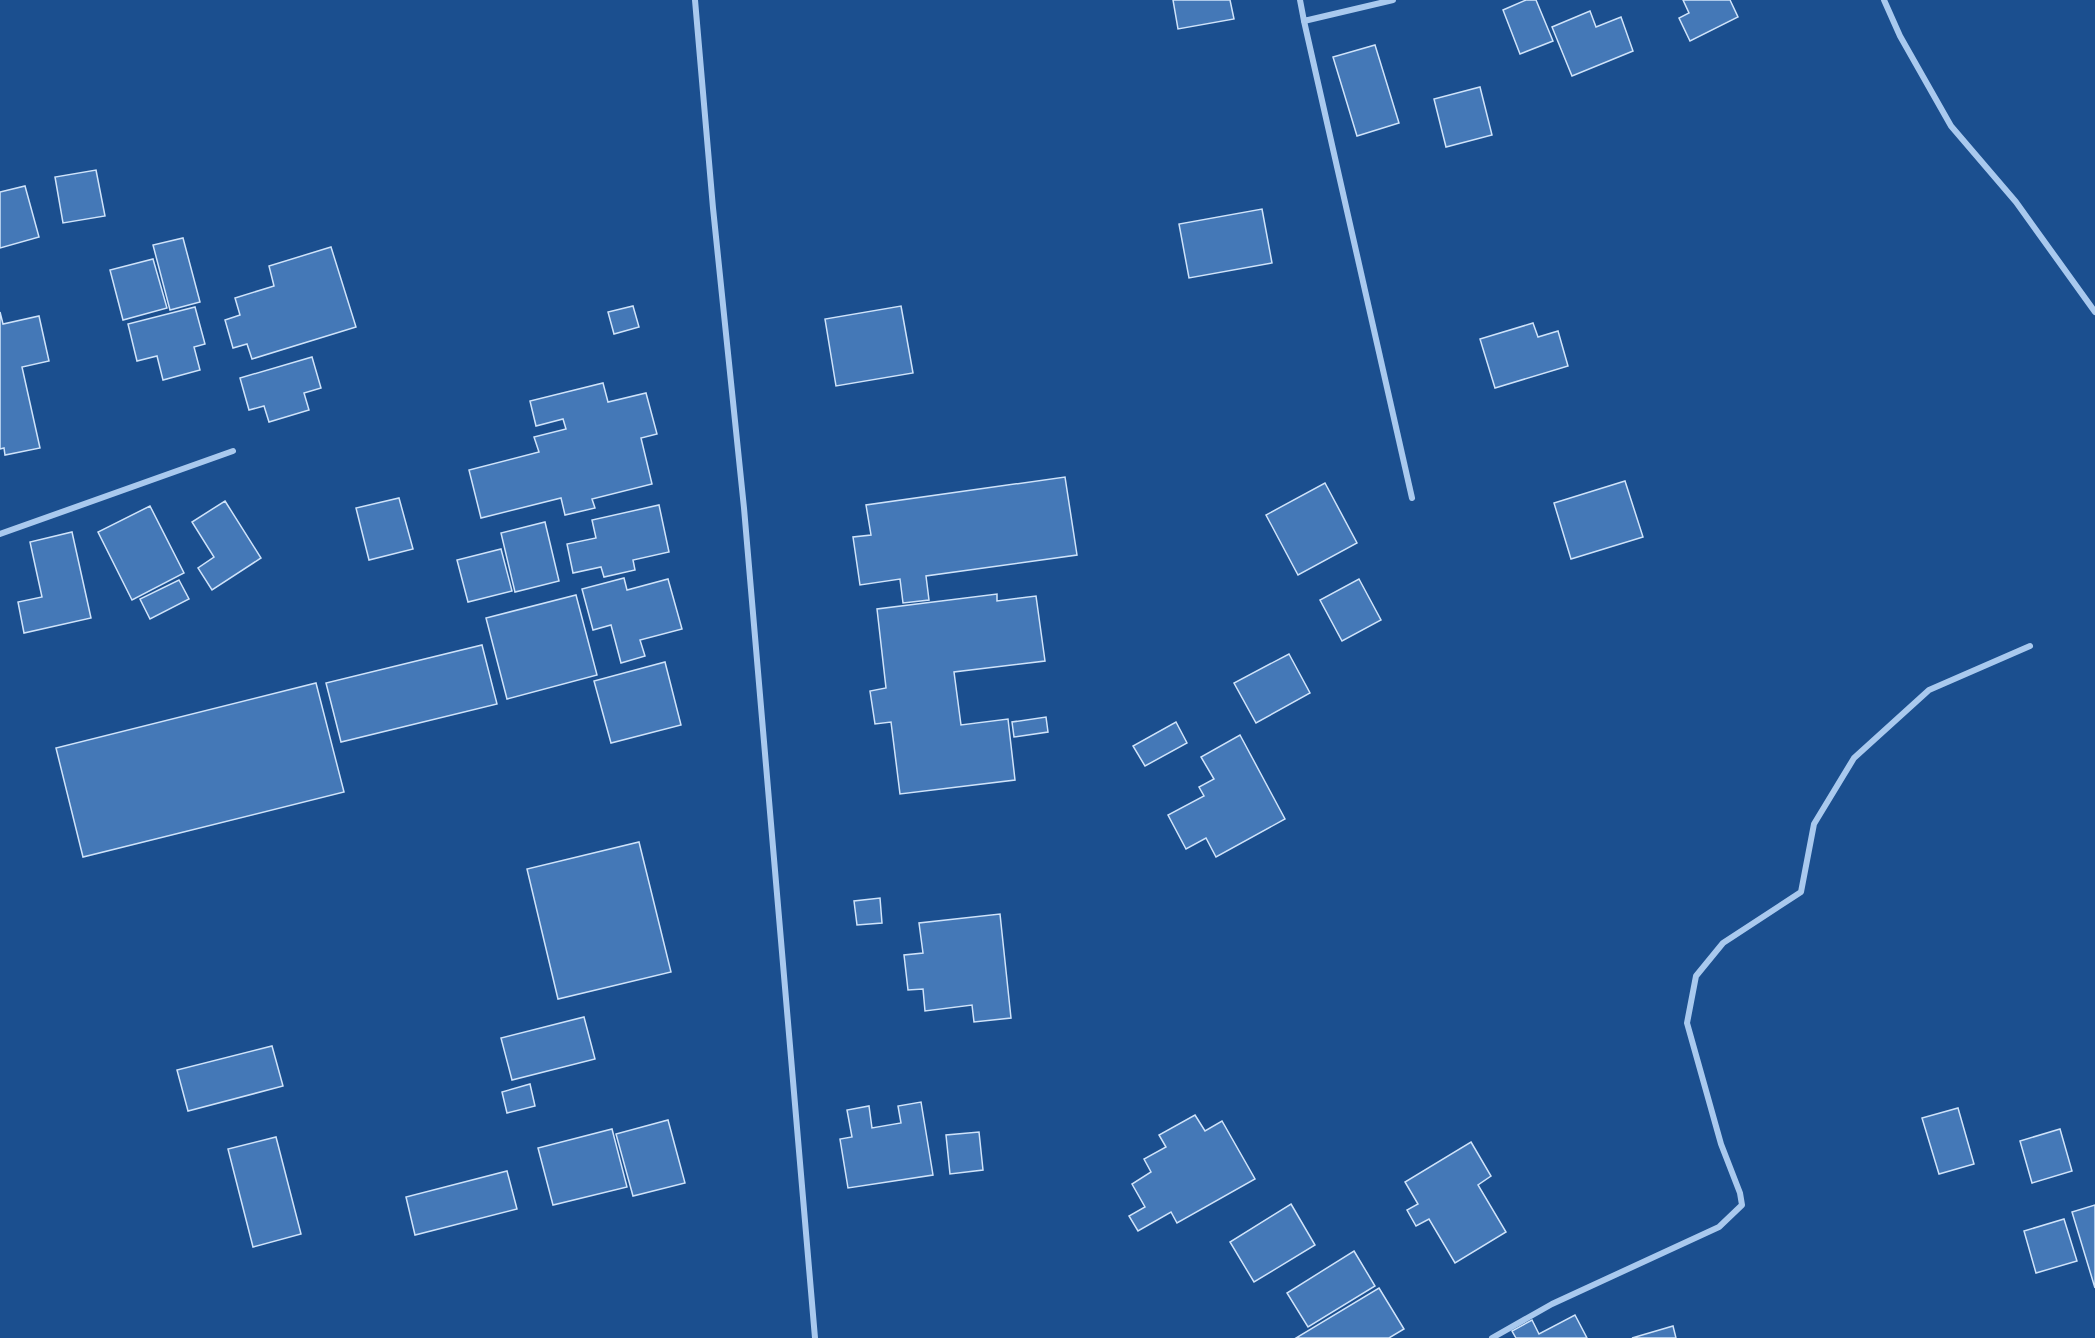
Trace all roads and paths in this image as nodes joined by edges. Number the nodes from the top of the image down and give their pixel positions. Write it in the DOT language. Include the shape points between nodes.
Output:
graph roads {
  1 [pos="695,0"];
  2 [pos="1300,0"];
  3 [pos="1393,0"];
  4 [pos="1884,0"];
  5 [pos="1304,21"];
  6 [pos="2095,312"];
  7 [pos="232,451"];
  8 [pos="1412,498"];
  9 [pos="0,534"];
  10 [pos="2030,646"];
  11 [pos="815,1338"];
  12 [pos="1492,1338"];
  1 -- 11 [label="street" via="744,508"];
  2 -- 5 [label="street"];
  3 -- 5 [label="street"];
  4 -- 6 [label="street" via="1951,126 2016,202"];
  5 -- 8 [label="street"];
  7 -- 9 [label="street"];
  10 -- 12 [label="street" via="1929,690 1854,758 1814,824 1801,892 1724,943 1696,976 1687,1023 1742,1205 1719,1227 1552,1304"];
}
